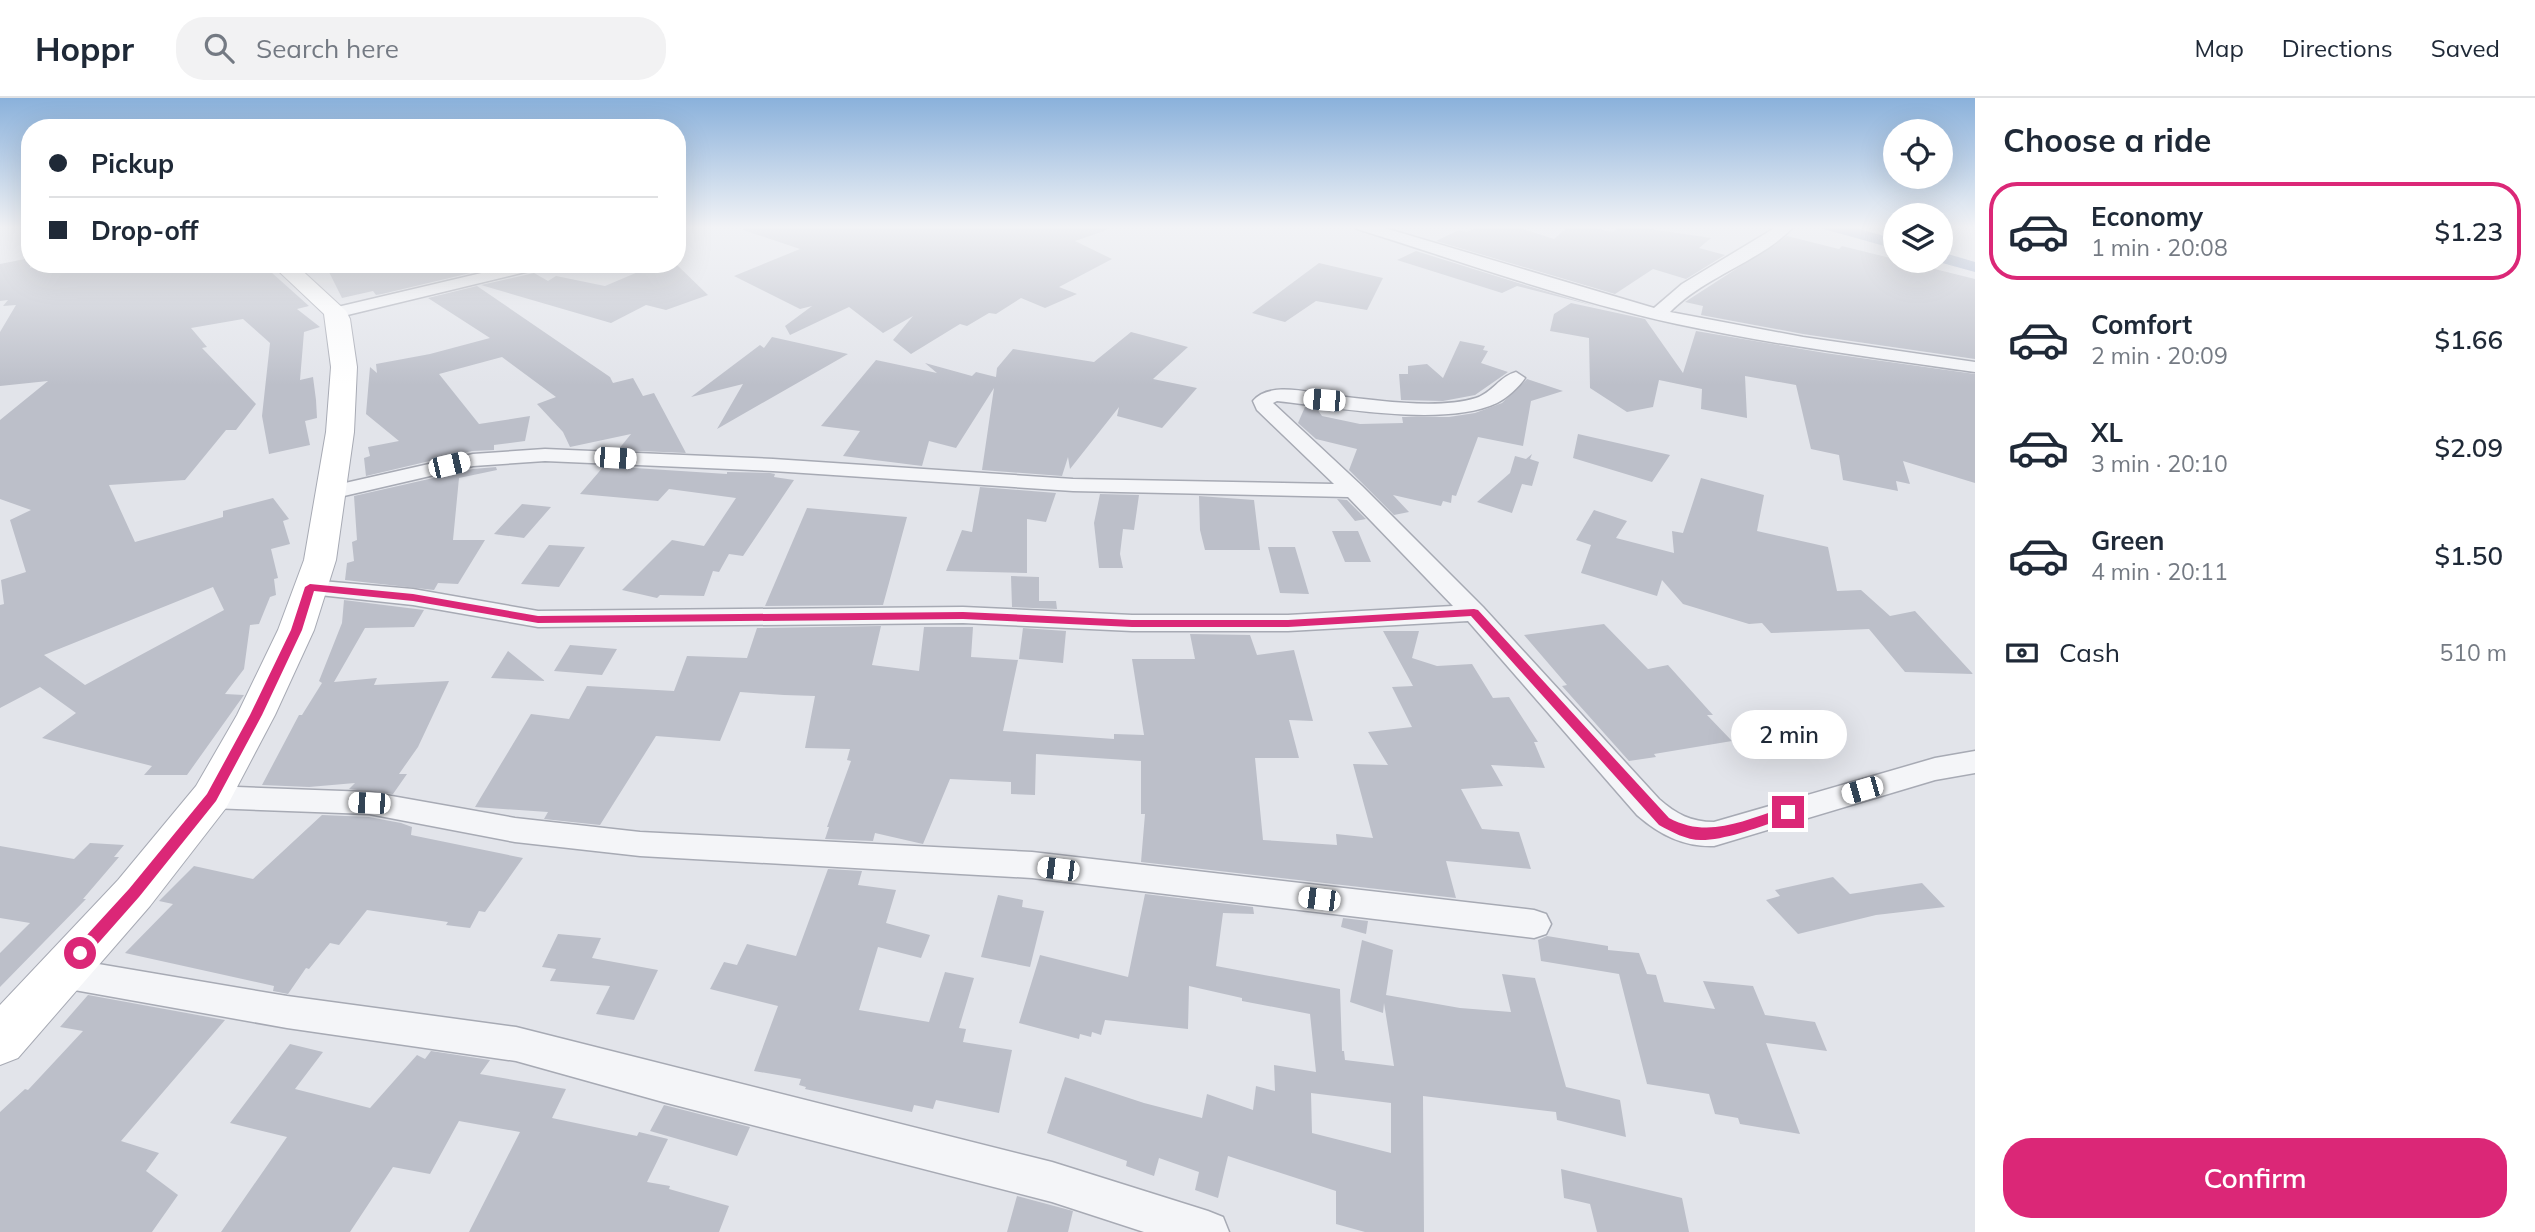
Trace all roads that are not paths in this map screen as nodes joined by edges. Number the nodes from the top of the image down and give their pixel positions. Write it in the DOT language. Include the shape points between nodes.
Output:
graph roads {
  1 [pos="298,279"];
  2 [pos="478,279"];
  3 [pos="1542,279"];
  4 [pos="1704,279"];
  5 [pos="335,313"];
  6 [pos="1658,313"];
  7 [pos="1975,367"];
  8 [pos="1516,378"];
  9 [pos="1354,491"];
  10 [pos="331,493"];
  11 [pos="310,587"];
  12 [pos="1474,613"];
  13 [pos="1975,761"];
  14 [pos="211,797"];
  15 [pos="1534,924"];
  16 [pos="63,973"];
  17 [pos="0,1041"];
  18 [pos="1208,1232"];
  1 -- 5 [label="street"];
  2 -- 5 [label="street"];
  3 -- 6 [label="street"];
  4 -- 6 [label="street" via="1675,295"];
  5 -- 10 [label="street" via="344,367"];
  6 -- 7 [label="street" via="1795,340"];
  8 -- 9 [label="street" via="1490,399 1473,405 1398,407 1265,397 1264,406"];
  9 -- 10 [label="street" via="1073,485 545,454 473,460"];
  9 -- 12 [label="street"];
  10 -- 11 [label="street" via="320,560"];
  11 -- 12 [label="street" via="413,597 538,619 963,615 1288,624"];
  11 -- 14 [label="street" via="285,655"];
  12 -- 13 [label="street" via="1648,807 1680,830 1714,834"];
  14 -- 15 [label="street" via="369,803 515,830 640,844 1032,866"];
  14 -- 16 [label="street"];
  16 -- 17 [label="street"];
  16 -- 18 [label="street" via="287,1012 516,1044 1052,1182"];
}
